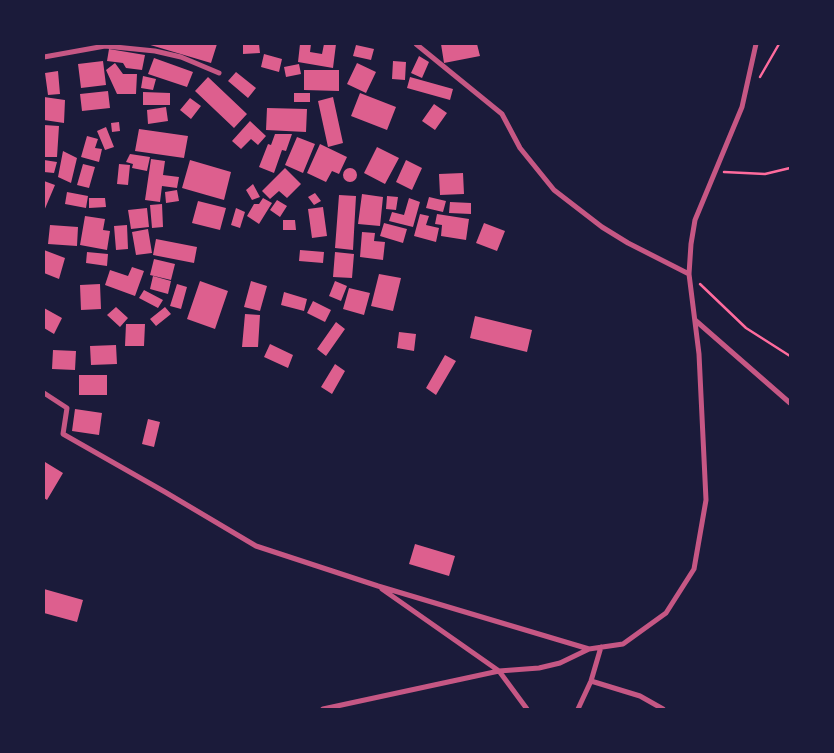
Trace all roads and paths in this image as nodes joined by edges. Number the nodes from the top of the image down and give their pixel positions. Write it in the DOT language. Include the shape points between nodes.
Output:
graph roads {
  1 [pos="416,44"];
  2 [pos="756,44"];
  3 [pos="779,44"];
  4 [pos="44,58"];
  5 [pos="219,73"];
  6 [pos="756,83"];
  7 [pos="790,168"];
  8 [pos="715,172"];
  9 [pos="689,274"];
  10 [pos="695,320"];
  11 [pos="790,356"];
  12 [pos="44,392"];
  13 [pos="790,403"];
  14 [pos="378,586"];
  15 [pos="601,647"];
  16 [pos="589,649"];
  17 [pos="499,670"];
  18 [pos="592,681"];
  19 [pos="323,709"];
  20 [pos="527,709"];
  21 [pos="578,709"];
  22 [pos="663,709"];
  1 -- 9 [label="street" via="502,114 520,148 554,190 602,227"];
  2 -- 8 [label="street" via="742,107"];
  3 -- 6 [label="path"];
  4 -- 5 [label="street" via="105,46 181,57"];
  7 -- 8 [label="path" via="764,174"];
  8 -- 9 [label="street" via="695,220"];
  9 -- 10 [label="street"];
  9 -- 11 [label="path" via="746,328"];
  10 -- 13 [label="street"];
  10 -- 15 [label="street" via="706,500 694,569 666,613 623,644"];
  12 -- 14 [label="street" via="67,408 63,434 256,546"];
  14 -- 16 [label="street"];
  14 -- 17 [label="street"];
  15 -- 16 [label="street"];
  15 -- 18 [label="street"];
  16 -- 17 [label="street" via="539,668"];
  17 -- 19 [label="street"];
  17 -- 20 [label="street"];
  18 -- 21 [label="street"];
  18 -- 22 [label="street" via="640,696"];
}
